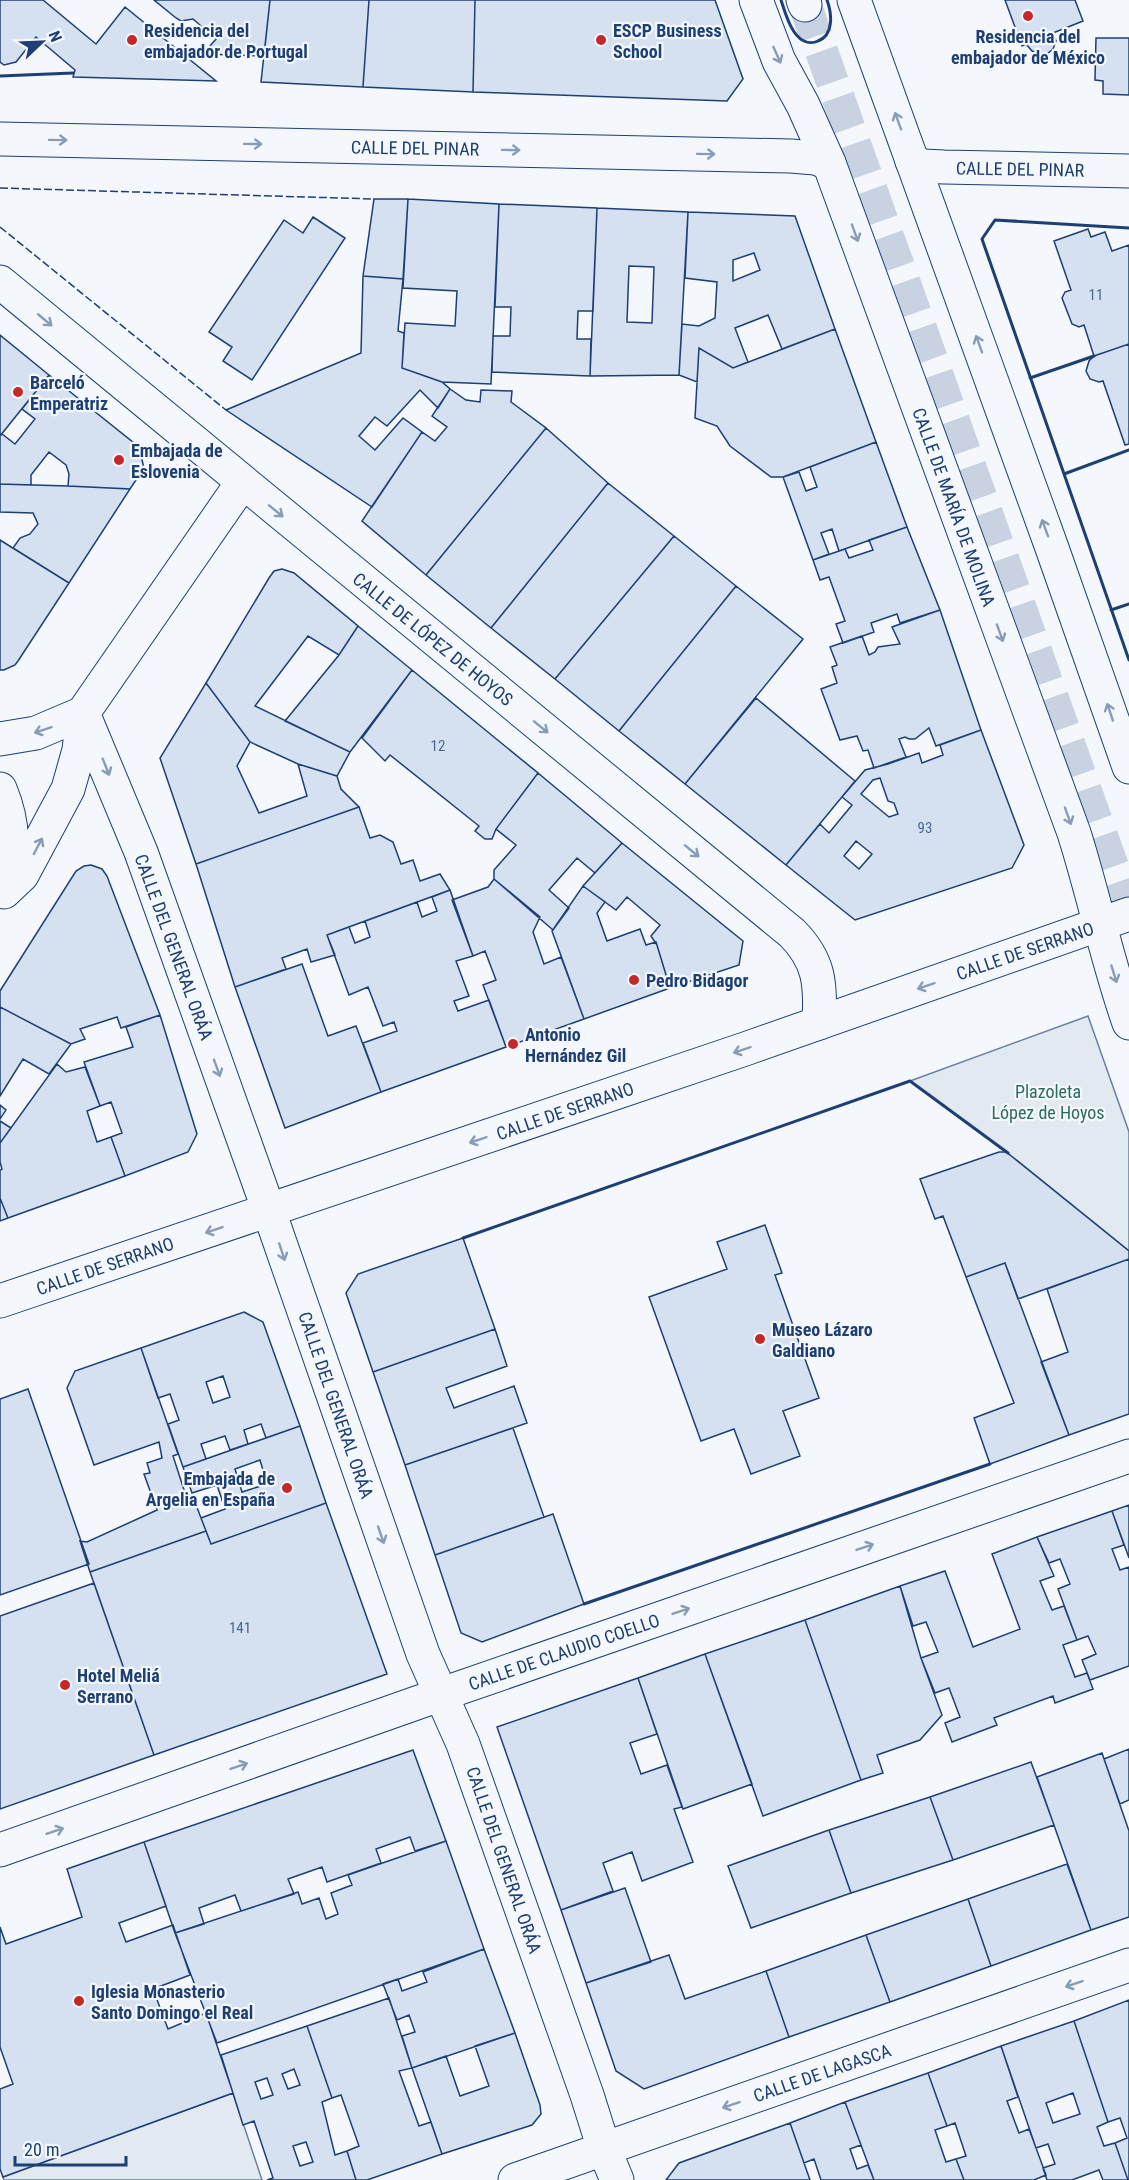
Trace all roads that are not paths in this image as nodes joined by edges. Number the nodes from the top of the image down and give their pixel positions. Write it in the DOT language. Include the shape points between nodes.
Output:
graph roads {
  1 [pos="756,0"];
  2 [pos="854,0"];
  3 [pos="0,139"];
  4 [pos="912,161"];
  5 [pos="829,163"];
  6 [pos="1129,171"];
  7 [pos="0,282"];
  8 [pos="242,483"];
  9 [pos="83,713"];
  10 [pos="0,739"];
  11 [pos="1129,767"];
  12 [pos="0,789"];
  13 [pos="2,898"];
  14 [pos="1115,920"];
  15 [pos="1129,948"];
  16 [pos="819,1023"];
  17 [pos="1129,1023"];
  18 [pos="269,1211"];
  19 [pos="0,1302"];
  20 [pos="1129,1456"];
  21 [pos="442,1694"];
  22 [pos="0,1850"];
  23 [pos="1129,1965"];
  24 [pos="604,2149"];
  25 [pos="515,2180"];
  26 [pos="617,2180"];
  1 -- 5 [label="street, CALLE DE MARÍA DE MOLINA, one-way" via="779,61"];
  4 -- 2 [label="street, one-way"];
  3 -- 5 [label="street, CALLE DEL PINAR, one-way" via="791,156"];
  4 -- 6 [label="street, CALLE DEL PINAR" via="944,167"];
  11 -- 4 [label="street, one-way"];
  5 -- 14 [label="street, CALLE DE MARÍA DE MOLINA, one-way" via="1089,880"];
  7 -- 8 [label="street, CALLE DE LÓPEZ DE HOYOS, one-way"];
  8 -- 9 [label="street"];
  8 -- 16 [label="street, CALLE DE LÓPEZ DE HOYOS, one-way" via="792,933 812,960 821,993"];
  9 -- 10 [label="street, one-way" via="36,733"];
  13 -- 9 [label="street, one-way" via="22,875 68,789 79,750"];
  9 -- 18 [label="street, CALLE DEL GENERAL ORÁA, one-way" via="141,852"];
  12 -- 13 [label="street" via="12,825 10,864"];
  14 -- 15 [label="street"];
  14 -- 16 [label="street, CALLE DE SERRANO, one-way"];
  14 -- 17 [label="street, CALLE DE MARÍA DE MOLINA, one-way"];
  16 -- 18 [label="street, CALLE DE SERRANO, one-way"];
  18 -- 19 [label="street, CALLE DE SERRANO, one-way"];
  18 -- 21 [label="street, CALLE DEL GENERAL ORÁA, one-way" via="423,1654"];
  21 -- 20 [label="street, CALLE DE CLAUDIO COELLO, one-way"];
  22 -- 21 [label="street, CALLE DE CLAUDIO COELLO, one-way"];
  21 -- 24 [label="street, CALLE DEL GENERAL ORÁA" via="467,1755"];
  23 -- 24 [label="street, CALLE DE LAGASCA, one-way"];
  24 -- 25 [label="street, CALLE DE LAGASCA"];
  24 -- 26 [label="street, CALLE DEL GENERAL ORÁA"];
}
